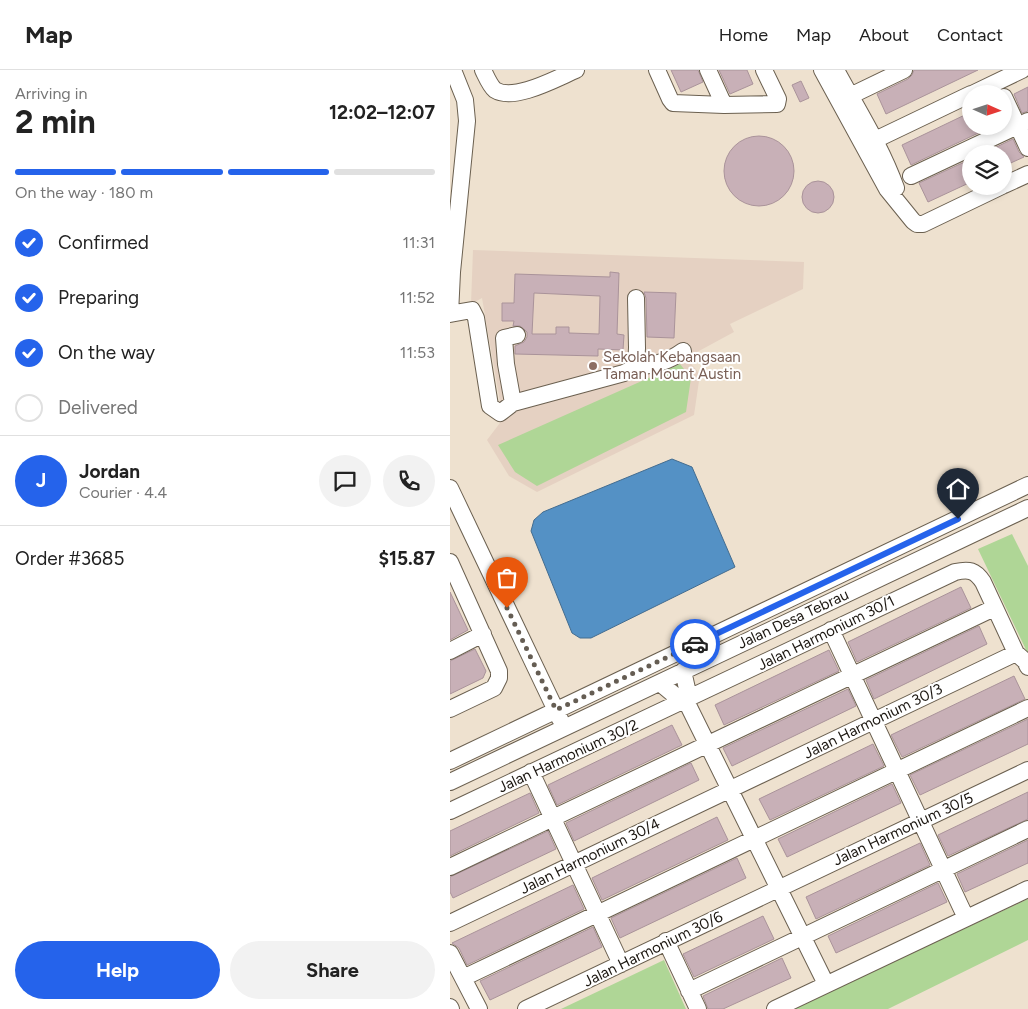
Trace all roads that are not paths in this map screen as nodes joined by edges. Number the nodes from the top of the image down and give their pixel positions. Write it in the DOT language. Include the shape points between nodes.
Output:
graph roads {
  1 [pos="483,70"];
  2 [pos="576,70"];
  3 [pos="657,70"];
  4 [pos="708,70"];
  5 [pos="764,70"];
  6 [pos="822,70"];
  7 [pos="836,70"];
  8 [pos="904,70"];
  9 [pos="1022,70"];
  10 [pos="452,71"];
  11 [pos="996,82"];
  12 [pos="850,96"];
  13 [pos="962,99"];
  14 [pos="724,105"];
  15 [pos="1012,108"];
  16 [pos="1023,123"];
  17 [pos="875,140"];
  18 [pos="1028,148"];
  19 [pos="1028,174"];
  20 [pos="911,176"];
  21 [pos="1012,182"];
  22 [pos="984,195"];
  23 [pos="908,215"];
  24 [pos="636,298"];
  25 [pos="450,314"];
  26 [pos="517,335"];
  27 [pos="683,351"];
  28 [pos="636,367"];
  29 [pos="513,403"];
  30 [pos="1028,486"];
  31 [pos="450,488"];
  32 [pos="1028,508"];
  33 [pos="450,562"];
  34 [pos="994,608"];
  35 [pos="831,630"];
  36 [pos="483,634"];
  37 [pos="450,651"];
  38 [pos="1016,653"];
  39 [pos="1028,667"];
  40 [pos="683,671"];
  41 [pos="852,676"];
  42 [pos="660,683"];
  43 [pos="686,701"];
  44 [pos="1028,708"];
  45 [pos="450,709"];
  46 [pos="556,710"];
  47 [pos="873,721"];
  48 [pos="564,728"];
  49 [pos="708,744"];
  50 [pos="450,761"];
  51 [pos="1028,770"];
  52 [pos="897,771"];
  53 [pos="531,772"];
  54 [pos="450,782"];
  55 [pos="730,789"];
  56 [pos="450,811"];
  57 [pos="553,818"];
  58 [pos="920,821"];
  59 [pos="1028,829"];
  60 [pos="754,839"];
  61 [pos="574,864"];
  62 [pos="450,868"];
  63 [pos="943,870"];
  64 [pos="779,888"];
  65 [pos="1028,889"];
  66 [pos="598,914"];
  67 [pos="966,918"];
  68 [pos="450,923"];
  69 [pos="802,937"];
  70 [pos="666,942"];
  71 [pos="450,953"];
  72 [pos="621,964"];
  73 [pos="463,978"];
  74 [pos="826,984"];
  75 [pos="689,991"];
  76 [pos="479,1009"];
  77 [pos="526,1009"];
  78 [pos="698,1009"];
  79 [pos="775,1009"];
  1 -- 2 [label="street" via="494,89 507,94"];
  3 -- 14 [label="street" via="673,103"];
  4 -- 14 [label="street"];
  5 -- 14 [label="street" via="778,103"];
  6 -- 23 [label="street" via="887,189"];
  7 -- 12 [label="street"];
  8 -- 12 [label="street"];
  9 -- 11 [label="street"];
  10 -- 25 [label="street" via="465,100 467,121"];
  12 -- 17 [label="street"];
  13 -- 17 [label="street"];
  15 -- 16 [label="street"];
  16 -- 18 [label="street"];
  16 -- 20 [label="street"];
  17 -- 23 [label="street"];
  19 -- 21 [label="street"];
  22 -- 23 [label="street" via="923,224 917,224"];
  24 -- 28 [label="street"];
  25 -- 29 [label="street" via="472,310 476,318 490,406 500,413"];
  26 -- 29 [label="street" via="504,338"];
  27 -- 28 [label="street" via="662,362"];
  28 -- 29 [label="street"];
  30 -- 46 [label="street, Jalan Desa Tebrau"];
  31 -- 46 [label="street"];
  32 -- 40 [label="street, Jalan Desa Tebrau"];
  33 -- 36 [label="street"];
  34 -- 35 [label="street, Jalan Harmonium 30/1" via="976,572 967,569"];
  34 -- 38 [label="street"];
  34 -- 41 [label="street"];
  35 -- 41 [label="street"];
  35 -- 43 [label="street, Jalan Harmonium 30/1"];
  36 -- 37 [label="street"];
  36 -- 45 [label="street" via="499,672 497,684"];
  38 -- 39 [label="street"];
  38 -- 47 [label="street, Jalan Harmonium 30/3"];
  40 -- 42 [label="street, Jalan Desa Tebrau"];
  40 -- 43 [label="street" via="688,694"];
  41 -- 47 [label="street"];
  41 -- 49 [label="street"];
  42 -- 43 [label="street"];
  42 -- 48 [label="street, Jalan Desa Tebrau"];
  43 -- 49 [label="street"];
  43 -- 53 [label="street, Jalan Harmonium 30/2"];
  44 -- 52 [label="street"];
  46 -- 48 [label="street"];
  46 -- 50 [label="street, Jalan Desa Tebrau"];
  47 -- 52 [label="street"];
  47 -- 55 [label="street, Jalan Harmonium 30/3"];
  48 -- 54 [label="street, Jalan Desa Tebrau"];
  49 -- 55 [label="street"];
  49 -- 57 [label="street"];
  51 -- 58 [label="street, Jalan Harmonium 30/5"];
  52 -- 58 [label="street"];
  52 -- 60 [label="street"];
  53 -- 56 [label="street, Jalan Harmonium 30/2"];
  53 -- 57 [label="street"];
  55 -- 60 [label="street"];
  55 -- 61 [label="street, Jalan Harmonium 30/4"];
  57 -- 61 [label="street"];
  57 -- 62 [label="street"];
  58 -- 63 [label="street"];
  58 -- 64 [label="street, Jalan Harmonium 30/5"];
  59 -- 63 [label="street"];
  60 -- 64 [label="street"];
  60 -- 66 [label="street"];
  61 -- 66 [label="street"];
  61 -- 68 [label="street, Jalan Harmonium 30/4"];
  63 -- 67 [label="street"];
  63 -- 69 [label="street"];
  64 -- 69 [label="street"];
  64 -- 70 [label="street, Jalan Harmonium 30/6"];
  65 -- 67 [label="street"];
  66 -- 72 [label="street"];
  66 -- 73 [label="street"];
  67 -- 74 [label="street"];
  69 -- 74 [label="street"];
  69 -- 75 [label="street"];
  70 -- 72 [label="street, Jalan Harmonium 30/6"];
  70 -- 75 [label="street"];
  71 -- 73 [label="street"];
  72 -- 77 [label="street, Jalan Harmonium 30/6"];
  73 -- 76 [label="street"];
  74 -- 79 [label="street"];
  75 -- 78 [label="street"];
}
